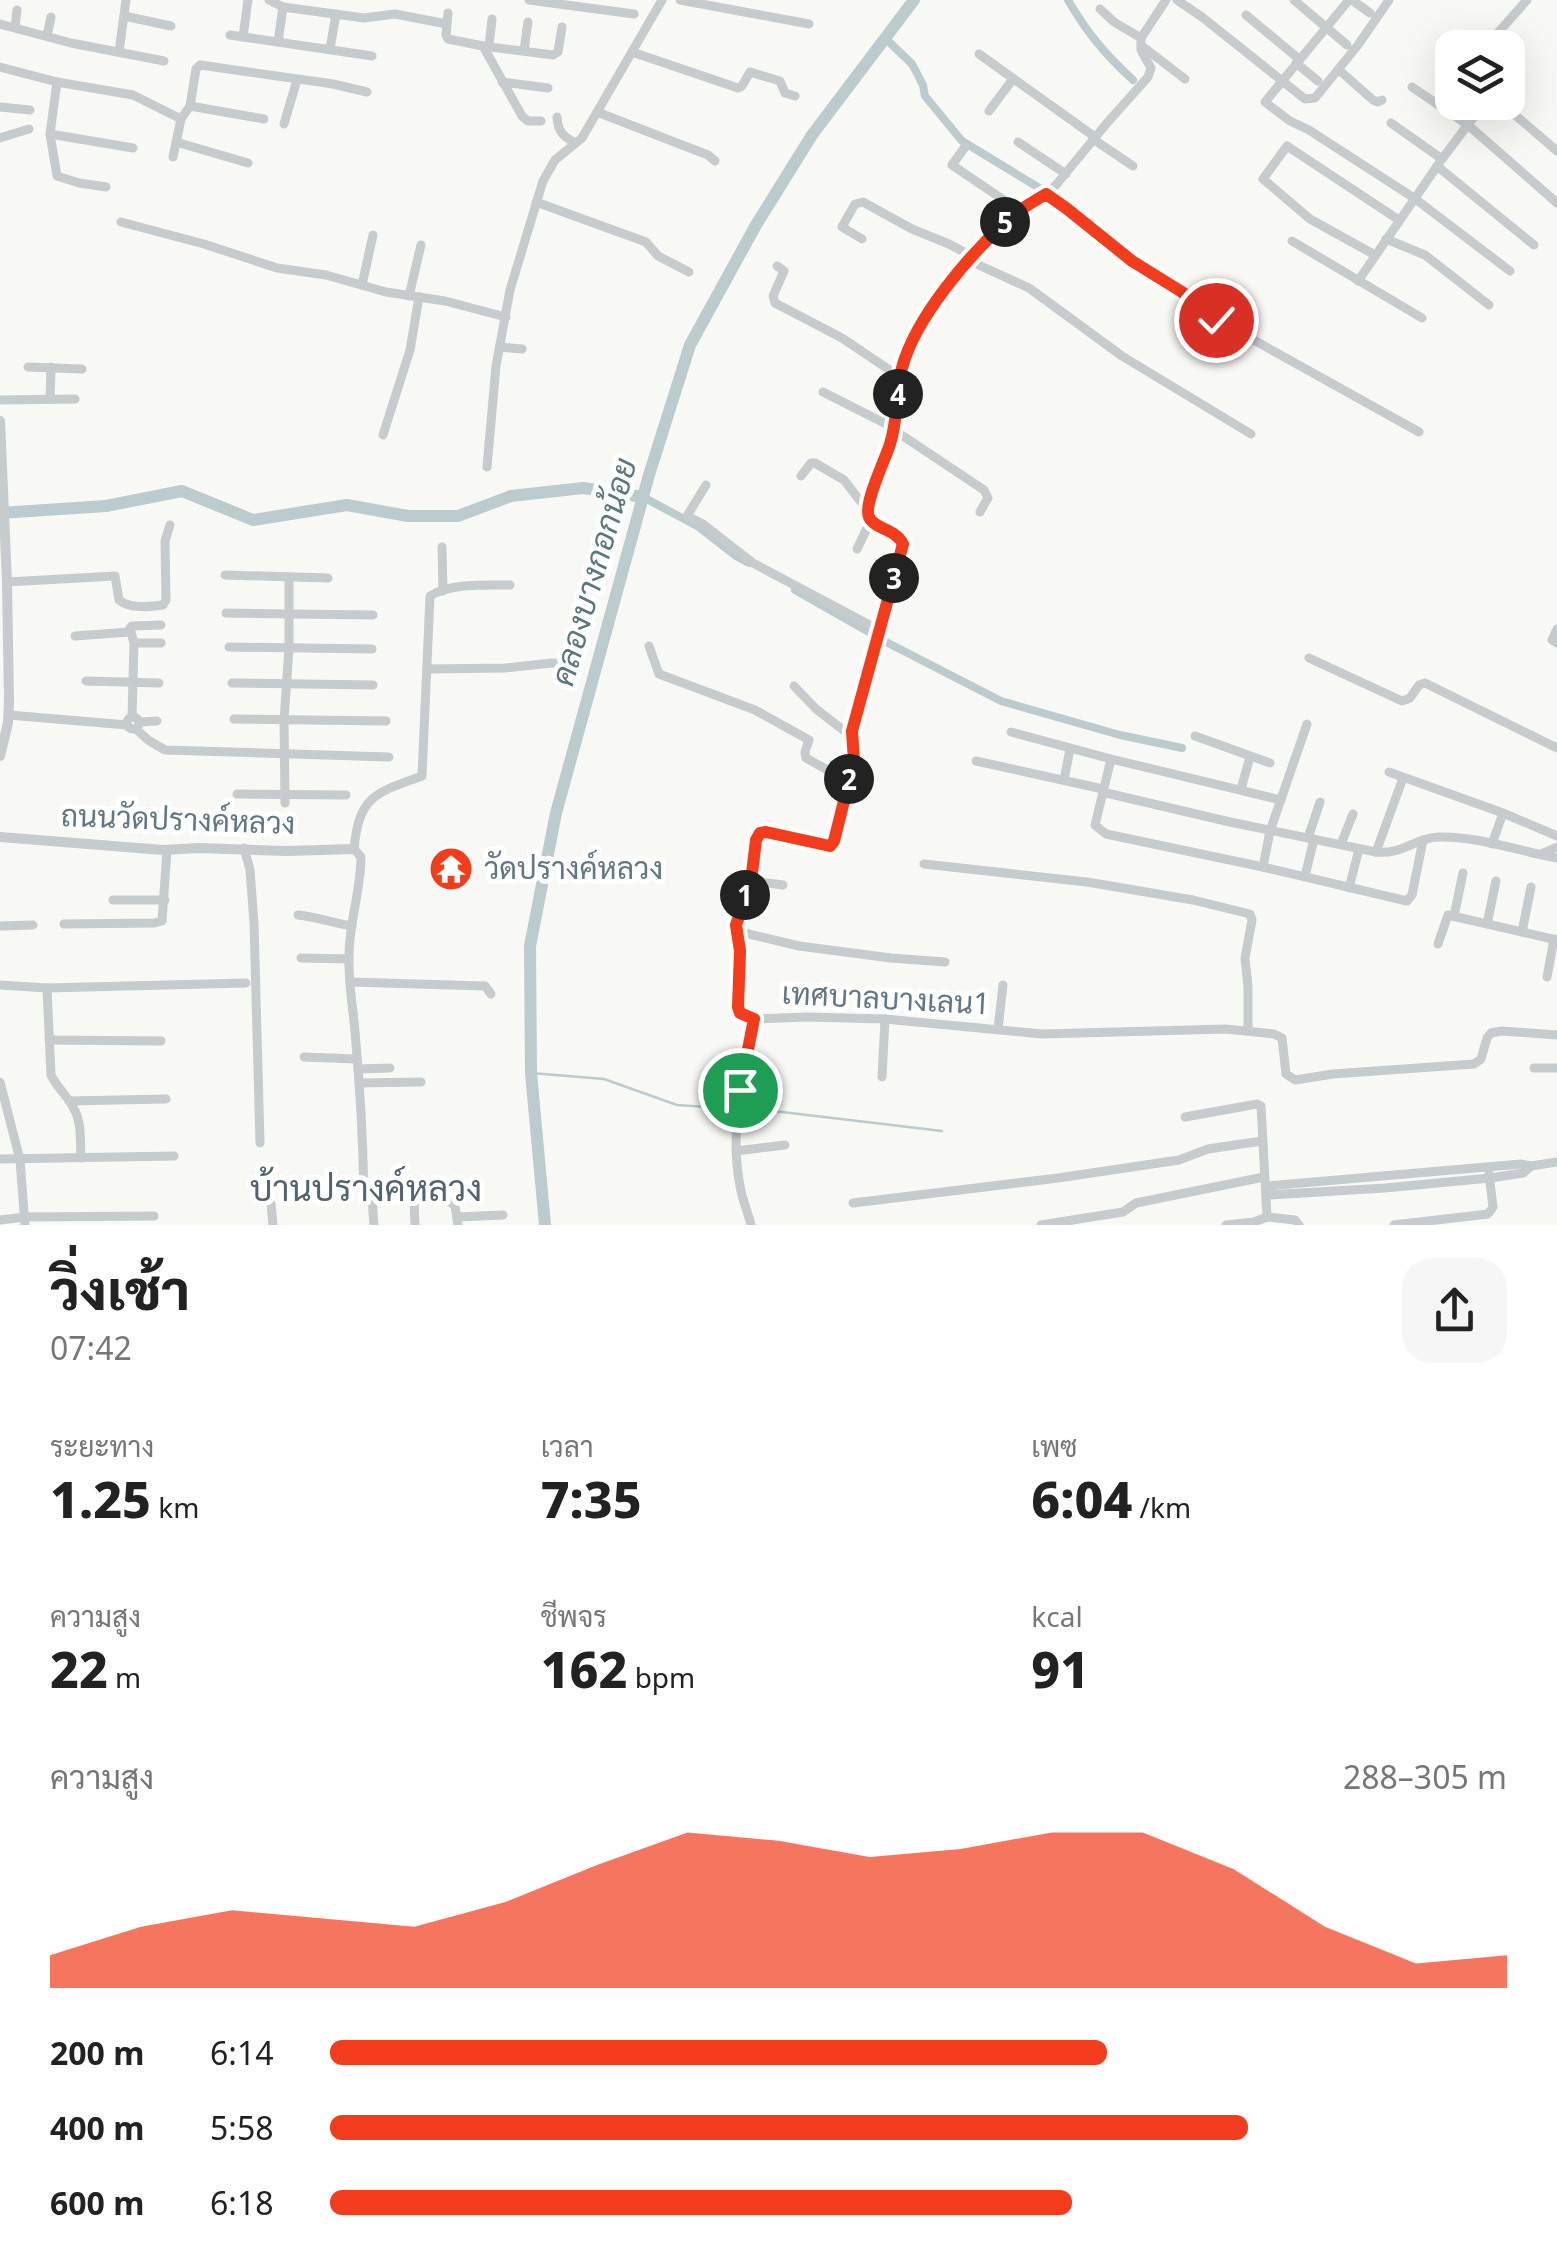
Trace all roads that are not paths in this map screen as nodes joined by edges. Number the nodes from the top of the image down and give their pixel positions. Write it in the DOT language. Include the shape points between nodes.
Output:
graph roads {
  1 [pos="126,0"];
  2 [pos="248,0"];
  3 [pos="269,0"];
  4 [pos="528,0"];
  5 [pos="662,0"];
  6 [pos="680,0"];
  7 [pos="1166,0"];
  8 [pos="1177,0"];
  9 [pos="1294,0"];
  10 [pos="1351,0"];
  11 [pos="1389,0"];
  12 [pos="1527,0"];
  13 [pos="283,7"];
  14 [pos="1100,9"];
  15 [pos="18,10"];
  16 [pos="1370,13"];
  17 [pos="336,14"];
  18 [pos="634,14"];
  19 [pos="1246,15"];
  20 [pos="124,16"];
  21 [pos="51,17"];
  22 [pos="492,20"];
  23 [pos="528,22"];
  24 [pos="0,24"];
  25 [pos="808,24"];
  26 [pos="171,26"];
  27 [pos="562,26"];
  28 [pos="1326,26"];
  29 [pos="15,27"];
  30 [pos="1500,30"];
  31 [pos="230,35"];
  32 [pos="47,36"];
  33 [pos="243,37"];
  34 [pos="278,42"];
  35 [pos="1140,42"];
  36 [pos="1353,45"];
  37 [pos="486,46"];
  38 [pos="330,49"];
  39 [pos="524,50"];
  40 [pos="119,52"];
  41 [pos="632,52"];
  42 [pos="979,54"];
  43 [pos="372,56"];
  44 [pos="164,61"];
  45 [pos="1298,61"];
  46 [pos="0,67"];
  47 [pos="1339,70"];
  48 [pos="1185,78"];
  49 [pos="1012,79"];
  50 [pos="297,80"];
  51 [pos="1318,81"];
  52 [pos="57,82"];
  53 [pos="502,82"];
  54 [pos="1281,82"];
  55 [pos="1412,87"];
  56 [pos="548,88"];
  57 [pos="367,92"];
  58 [pos="795,96"];
  59 [pos="1382,100"];
  60 [pos="190,106"];
  61 [pos="0,107"];
  62 [pos="30,110"];
  63 [pos="597,112"];
  64 [pos="989,112"];
  65 [pos="177,117"];
  66 [pos="557,117"];
  67 [pos="264,119"];
  68 [pos="1472,120"];
  69 [pos="1521,120"];
  70 [pos="541,121"];
  71 [pos="1391,123"];
  72 [pos="284,124"];
  73 [pos="1468,125"];
  74 [pos="28,129"];
  75 [pos="50,134"];
  76 [pos="0,138"];
  77 [pos="1094,138"];
  78 [pos="176,142"];
  79 [pos="1018,142"];
  80 [pos="575,143"];
  81 [pos="965,147"];
  82 [pos="133,148"];
  83 [pos="1557,151"];
  84 [pos="173,157"];
  85 [pos="715,161"];
  86 [pos="1440,162"];
  87 [pos="248,163"];
  88 [pos="1133,166"];
  89 [pos="1066,174"];
  90 [pos="106,187"];
  91 [pos="1050,191"];
  92 [pos="1414,198"];
  93 [pos="536,202"];
  94 [pos="1557,203"];
  95 [pos="1020,211"];
  96 [pos="1399,220"];
  97 [pos="122,222"];
  98 [pos="373,235"];
  99 [pos="862,239"];
  100 [pos="1386,240"];
  101 [pos="1292,241"];
  102 [pos="1534,244"];
  103 [pos="422,245"];
  104 [pos="1375,255"];
  105 [pos="971,259"];
  106 [pos="777,266"];
  107 [pos="1510,271"];
  108 [pos="689,272"];
  109 [pos="1358,280"];
  110 [pos="362,285"];
  111 [pos="414,297"];
  112 [pos="1489,305"];
  113 [pos="506,316"];
  114 [pos="1422,318"];
  115 [pos="500,348"];
  116 [pos="522,349"];
  117 [pos="28,367"];
  118 [pos="51,367"];
  119 [pos="82,368"];
  120 [pos="900,377"];
  121 [pos="824,392"];
  122 [pos="74,398"];
  123 [pos="0,400"];
  124 [pos="50,400"];
  125 [pos="0,421"];
  126 [pos="894,429"];
  127 [pos="1419,432"];
  128 [pos="1251,434"];
  129 [pos="383,435"];
  130 [pos="487,467"];
  131 [pos="802,476"];
  132 [pos="706,484"];
  133 [pos="869,506"];
  134 [pos="980,512"];
  135 [pos="871,520"];
  136 [pos="170,525"];
  137 [pos="442,548"];
  138 [pos="857,550"];
  139 [pos="226,576"];
  140 [pos="4,578"];
  141 [pos="289,578"];
  142 [pos="328,578"];
  143 [pos="510,584"];
  144 [pos="443,591"];
  145 [pos="226,612"];
  146 [pos="289,612"];
  147 [pos="373,615"];
  148 [pos="161,625"];
  149 [pos="1557,629"];
  150 [pos="878,634"];
  151 [pos="74,636"];
  152 [pos="132,638"];
  153 [pos="161,643"];
  154 [pos="1557,643"];
  155 [pos="648,646"];
  156 [pos="228,648"];
  157 [pos="289,648"];
  158 [pos="372,650"];
  159 [pos="4,657"];
  160 [pos="1309,658"];
  161 [pos="573,666"];
  162 [pos="427,669"];
  163 [pos="86,681"];
  164 [pos="134,683"];
  165 [pos="160,683"];
  166 [pos="232,683"];
  167 [pos="285,684"];
  168 [pos="372,686"];
  169 [pos="794,686"];
  170 [pos="4,702"];
  171 [pos="8,715"];
  172 [pos="234,719"];
  173 [pos="157,720"];
  174 [pos="284,720"];
  175 [pos="386,721"];
  176 [pos="133,723"];
  177 [pos="1307,724"];
  178 [pos="1012,732"];
  179 [pos="851,736"];
  180 [pos="1195,736"];
  181 [pos="1557,748"];
  182 [pos="1070,749"];
  183 [pos="284,753"];
  184 [pos="0,756"];
  185 [pos="1250,757"];
  186 [pos="389,758"];
  187 [pos="1111,759"];
  188 [pos="976,761"];
  189 [pos="1270,763"];
  190 [pos="1389,772"];
  191 [pos="1404,778"];
  192 [pos="1064,780"];
  193 [pos="848,782"];
  194 [pos="1241,789"];
  195 [pos="1103,791"];
  196 [pos="238,794"];
  197 [pos="346,795"];
  198 [pos="285,799"];
  199 [pos="1280,800"];
  200 [pos="1320,802"];
  201 [pos="1503,813"];
  202 [pos="1353,814"];
  203 [pos="1270,830"];
  204 [pos="1557,836"];
  205 [pos="0,837"];
  206 [pos="1311,838"];
  207 [pos="1424,840"];
  208 [pos="1341,844"];
  209 [pos="1492,844"];
  210 [pos="1557,847"];
  211 [pos="244,848"];
  212 [pos="1359,848"];
  213 [pos="354,849"];
  214 [pos="168,850"];
  215 [pos="1376,852"];
  216 [pos="1541,854"];
  217 [pos="1557,858"];
  218 [pos="924,864"];
  219 [pos="1264,868"];
  220 [pos="1463,873"];
  221 [pos="1305,876"];
  222 [pos="751,881"];
  223 [pos="1496,881"];
  224 [pos="783,885"];
  225 [pos="1530,887"];
  226 [pos="1349,888"];
  227 [pos="113,900"];
  228 [pos="165,900"];
  229 [pos="298,915"];
  230 [pos="1454,916"];
  231 [pos="64,924"];
  232 [pos="1487,924"];
  233 [pos="34,925"];
  234 [pos="0,926"];
  235 [pos="352,926"];
  236 [pos="736,932"];
  237 [pos="1522,932"];
  238 [pos="1556,939"];
  239 [pos="1438,944"];
  240 [pos="302,958"];
  241 [pos="349,959"];
  242 [pos="946,962"];
  243 [pos="1547,977"];
  244 [pos="350,982"];
  245 [pos="246,983"];
  246 [pos="0,985"];
  247 [pos="1004,985"];
  248 [pos="48,988"];
  249 [pos="491,994"];
  250 [pos="754,1019"];
  251 [pos="885,1020"];
  252 [pos="998,1029"];
  253 [pos="1248,1030"];
  254 [pos="1557,1034"];
  255 [pos="49,1040"];
  256 [pos="161,1041"];
  257 [pos="304,1057"];
  258 [pos="357,1064"];
  259 [pos="390,1068"];
  260 [pos="1534,1068"];
  261 [pos="1557,1068"];
  262 [pos="882,1077"];
  263 [pos="0,1082"];
  264 [pos="420,1082"];
  265 [pos="359,1083"];
  266 [pos="2,1094"];
  267 [pos="166,1099"];
  268 [pos="69,1101"];
  269 [pos="1185,1117"];
  270 [pos="1262,1141"];
  271 [pos="260,1143"];
  272 [pos="785,1146"];
  273 [pos="736,1151"];
  274 [pos="174,1156"];
  275 [pos="80,1158"];
  276 [pos="0,1160"];
  277 [pos="20,1160"];
  278 [pos="1557,1162"];
  279 [pos="1489,1172"];
  280 [pos="265,1174"];
  281 [pos="1266,1186"];
  282 [pos="372,1198"];
  283 [pos="414,1199"];
  284 [pos="853,1203"];
  285 [pos="1126,1210"];
  286 [pos="154,1216"];
  287 [pos="503,1216"];
  288 [pos="1267,1218"];
  289 [pos="0,1220"];
  290 [pos="25,1221"];
  291 [pos="457,1221"];
  292 [pos="273,1225"];
  293 [pos="374,1225"];
  294 [pos="414,1225"];
  295 [pos="751,1225"];
  296 [pos="1042,1225"];
  297 [pos="1129,1225"];
  298 [pos="1226,1225"];
  299 [pos="1299,1225"];
  300 [pos="1394,1225"];
  1 -- 20 [label="street"];
  2 -- 33 [label="street"];
  3 -- 13 [label="street"];
  4 -- 18 [label="street"];
  5 -- 41 [label="street"];
  6 -- 25 [label="street"];
  7 -- 35 [label="street"];
  8 -- 54 [label="street"];
  9 -- 28 [label="street"];
  10 -- 16 [label="street"];
  10 -- 28 [label="street"];
  11 -- 36 [label="street"];
  12 -- 30 [label="street"];
  13 -- 17 [label="street"];
  13 -- 34 [label="street"];
  14 -- 35 [label="street"];
  15 -- 29 [label="street"];
  17 -- 37 [label="street" via="448,18 452,41"];
  17 -- 38 [label="street"];
  19 -- 45 [label="street"];
  20 -- 26 [label="street"];
  20 -- 40 [label="street"];
  21 -- 32 [label="street"];
  22 -- 37 [label="street"];
  23 -- 39 [label="street"];
  24 -- 29 [label="street"];
  27 -- 39 [label="street" via="555,55"];
  28 -- 36 [label="street"];
  28 -- 45 [label="street"];
  29 -- 32 [label="street"];
  31 -- 33 [label="street"];
  32 -- 40 [label="street"];
  33 -- 34 [label="street"];
  34 -- 38 [label="street"];
  35 -- 48 [label="street"];
  35 -- 77 [label="street" via="1148,77"];
  36 -- 47 [label="street"];
  37 -- 39 [label="street"];
  37 -- 53 [label="street"];
  38 -- 43 [label="street"];
  40 -- 44 [label="street"];
  41 -- 58 [label="street" via="738,88 755,72 780,81"];
  41 -- 63 [label="street"];
  42 -- 49 [label="street"];
  45 -- 51 [label="street"];
  45 -- 54 [label="street"];
  46 -- 52 [label="street"];
  47 -- 54 [label="street" via="1315,98 1298,96"];
  47 -- 59 [label="street" via="1373,100"];
  49 -- 64 [label="street"];
  49 -- 77 [label="street"];
  50 -- 57 [label="street"];
  50 -- 60 [label="street" via="200,65"];
  50 -- 72 [label="street"];
  52 -- 65 [label="street" via="133,95"];
  52 -- 75 [label="street"];
  53 -- 56 [label="street"];
  53 -- 70 [label="street" via="524,119"];
  54 -- 92 [label="street" via="1265,102"];
  55 -- 73 [label="street"];
  60 -- 65 [label="street"];
  60 -- 67 [label="street"];
  61 -- 62 [label="street"];
  63 -- 80 [label="street"];
  63 -- 85 [label="street"];
  65 -- 78 [label="street"];
  66 -- 80 [label="street" via="558,129"];
  68 -- 73 [label="street"];
  69 -- 83 [label="street"];
  71 -- 86 [label="street"];
  73 -- 86 [label="street"];
  73 -- 94 [label="street"];
  74 -- 76 [label="street"];
  75 -- 82 [label="street"];
  75 -- 90 [label="street" via="57,176"];
  77 -- 88 [label="street"];
  77 -- 89 [label="street"];
  78 -- 84 [label="street"];
  78 -- 87 [label="street"];
  79 -- 89 [label="street"];
  80 -- 93 [label="street" via="555,160"];
  81 -- 95 [label="street" via="952,165"];
  86 -- 92 [label="street"];
  86 -- 102 [label="street"];
  89 -- 91 [label="street"];
  91 -- 95 [label="street"];
  91 -- 127 [label="street" via="1216,320"];
  92 -- 96 [label="street"];
  92 -- 107 [label="street"];
  93 -- 108 [label="street" via="646,242"];
  93 -- 113 [label="street"];
  95 -- 105 [label="street"];
  96 -- 100 [label="street"];
  96 -- 104 [label="street" via="1287,146 1263,179 1310,219"];
  97 -- 110 [label="street" via="277,268"];
  98 -- 110 [label="street"];
  99 -- 105 [label="street" via="842,226 863,202"];
  100 -- 104 [label="street"];
  100 -- 112 [label="street" via="1425,255"];
  101 -- 109 [label="street"];
  103 -- 111 [label="street"];
  104 -- 109 [label="street"];
  105 -- 120 [label="street" via="914,336"];
  105 -- 128 [label="street" via="1029,288 1122,356"];
  106 -- 120 [label="street" via="784,271 775,303"];
  109 -- 114 [label="street"];
  110 -- 111 [label="street"];
  111 -- 113 [label="street"];
  111 -- 129 [label="street" via="410,350"];
  113 -- 115 [label="street"];
  115 -- 116 [label="street"];
  115 -- 130 [label="street"];
  117 -- 118 [label="street"];
  118 -- 119 [label="street"];
  118 -- 124 [label="street"];
  120 -- 126 [label="street"];
  121 -- 126 [label="street"];
  122 -- 124 [label="street"];
  123 -- 124 [label="street"];
  125 -- 140 [label="street"];
  126 -- 133 [label="street"];
  126 -- 134 [label="street" via="988,494"];
  131 -- 133 [label="street" via="815,463"];
  132 -- 150 [label="street" via="687,516"];
  133 -- 135 [label="street"];
  135 -- 138 [label="street"];
  135 -- 150 [label="street, เทศบาลบางเลน1" via="903,544"];
  136 -- 140 [label="street" via="163,605 122,603 115,576"];
  137 -- 144 [label="street"];
  139 -- 141 [label="street"];
  140 -- 159 [label="street"];
  141 -- 142 [label="street"];
  141 -- 146 [label="street"];
  143 -- 144 [label="street"];
  144 -- 162 [label="street" via="429,600"];
  145 -- 146 [label="street"];
  146 -- 147 [label="street"];
  146 -- 157 [label="street"];
  148 -- 152 [label="street" via="132,626"];
  149 -- 154 [label="street"];
  150 -- 179 [label="street, เทศบาลบางเลน1"];
  151 -- 152 [label="street"];
  152 -- 153 [label="street"];
  152 -- 164 [label="street"];
  155 -- 193 [label="street" via="664,677 772,718 809,740 806,758"];
  156 -- 157 [label="street"];
  157 -- 158 [label="street"];
  157 -- 167 [label="street"];
  159 -- 170 [label="street"];
  160 -- 181 [label="street" via="1402,701 1425,683"];
  161 -- 162 [label="street"];
  162 -- 213 [label="street" via="422,776 370,799 360,812"];
  163 -- 164 [label="street"];
  164 -- 165 [label="street"];
  164 -- 176 [label="street"];
  166 -- 167 [label="street"];
  167 -- 168 [label="street"];
  167 -- 174 [label="street"];
  169 -- 179 [label="street"];
  170 -- 171 [label="street"];
  171 -- 176 [label="street"];
  171 -- 184 [label="street"];
  172 -- 174 [label="street"];
  173 -- 176 [label="street"];
  174 -- 175 [label="street"];
  174 -- 183 [label="street"];
  176 -- 183 [label="street" via="165,750"];
  177 -- 199 [label="street"];
  178 -- 182 [label="street"];
  179 -- 193 [label="street, เทศบาลบางเลน1"];
  180 -- 185 [label="street"];
  182 -- 187 [label="street"];
  182 -- 192 [label="street"];
  183 -- 186 [label="street"];
  183 -- 198 [label="street"];
  185 -- 189 [label="street"];
  185 -- 194 [label="street"];
  187 -- 194 [label="street"];
  187 -- 195 [label="street"];
  188 -- 192 [label="street"];
  190 -- 191 [label="street"];
  191 -- 201 [label="street"];
  191 -- 215 [label="street"];
  192 -- 195 [label="street"];
  193 -- 222 [label="street, เทศบาลบางเลน1" via="832,844 763,832"];
  194 -- 199 [label="street"];
  195 -- 203 [label="street"];
  195 -- 219 [label="street" via="1096,825 1106,834"];
  196 -- 198 [label="street"];
  197 -- 198 [label="street"];
  199 -- 203 [label="street"];
  200 -- 206 [label="street"];
  201 -- 204 [label="street"];
  201 -- 209 [label="street"];
  202 -- 208 [label="street"];
  203 -- 206 [label="street"];
  203 -- 219 [label="street"];
  205 -- 214 [label="street, ถนนวัดปรางค์หลวง"];
  206 -- 208 [label="street"];
  206 -- 221 [label="street"];
  207 -- 209 [label="street"];
  207 -- 215 [label="street"];
  207 -- 226 [label="street" via="1407,901"];
  208 -- 212 [label="street"];
  209 -- 216 [label="street"];
  210 -- 216 [label="street"];
  211 -- 213 [label="street, ถนนวัดปรางค์หลวง"];
  211 -- 214 [label="street, ถนนวัดปรางค์หลวง"];
  211 -- 271 [label="street" via="252,893"];
  212 -- 215 [label="street"];
  212 -- 226 [label="street"];
  213 -- 235 [label="street" via="361,856 361,876"];
  214 -- 228 [label="street"];
  216 -- 217 [label="street"];
  218 -- 253 [label="street" via="1087,882 1250,914 1244,964"];
  219 -- 221 [label="street"];
  220 -- 230 [label="street"];
  221 -- 226 [label="street"];
  222 -- 224 [label="street"];
  222 -- 236 [label="street, เทศบาลบางเลน1"];
  223 -- 232 [label="street"];
  225 -- 237 [label="street"];
  227 -- 228 [label="street"];
  228 -- 231 [label="street" via="160,922"];
  229 -- 235 [label="street"];
  230 -- 232 [label="street"];
  230 -- 239 [label="street" via="1448,915"];
  232 -- 237 [label="street"];
  233 -- 234 [label="street"];
  235 -- 241 [label="street"];
  236 -- 242 [label="street"];
  236 -- 250 [label="street, เทศบาลบางเลน1" via="740,1013"];
  237 -- 238 [label="street"];
  238 -- 243 [label="street"];
  240 -- 241 [label="street"];
  241 -- 244 [label="street"];
  244 -- 249 [label="street" via="485,986"];
  244 -- 258 [label="street"];
  245 -- 248 [label="street"];
  246 -- 248 [label="street"];
  247 -- 252 [label="street"];
  248 -- 255 [label="street"];
  250 -- 251 [label="street, เทศบาลบางเลน1"];
  250 -- 273 [label="street" via="736,1112"];
  251 -- 252 [label="street, เทศบาลบางเลน1"];
  251 -- 262 [label="street"];
  252 -- 253 [label="street, เทศบาลบางเลน1"];
  253 -- 254 [label="street" via="1282,1038 1286,1074 1295,1080 1474,1064 1491,1033"];
  255 -- 256 [label="street"];
  255 -- 268 [label="street" via="51,1075"];
  257 -- 258 [label="street"];
  258 -- 259 [label="street"];
  258 -- 265 [label="street"];
  260 -- 261 [label="street"];
  263 -- 266 [label="street"];
  264 -- 265 [label="street"];
  265 -- 282 [label="street" via="364,1194"];
  266 -- 277 [label="street"];
  267 -- 268 [label="street"];
  268 -- 275 [label="street" via="78,1120"];
  269 -- 270 [label="street" via="1257,1104"];
  270 -- 281 [label="street"];
  270 -- 284 [label="street" via="1179,1160"];
  272 -- 273 [label="street"];
  273 -- 295 [label="street"];
  274 -- 275 [label="street"];
  275 -- 277 [label="street"];
  276 -- 277 [label="street"];
  277 -- 290 [label="street"];
  278 -- 279 [label="street" via="1524,1173"];
  279 -- 281 [label="street"];
  279 -- 300 [label="street" via="1488,1214"];
  280 -- 292 [label="street"];
  281 -- 285 [label="street" via="1136,1203"];
  281 -- 288 [label="street"];
  282 -- 283 [label="street"];
  282 -- 293 [label="street"];
  283 -- 291 [label="street" via="446,1199"];
  283 -- 294 [label="street"];
  285 -- 296 [label="street"];
  285 -- 297 [label="street"];
  286 -- 290 [label="street"];
  287 -- 291 [label="street"];
  288 -- 298 [label="street"];
  288 -- 299 [label="street"];
  289 -- 290 [label="street"];
}
